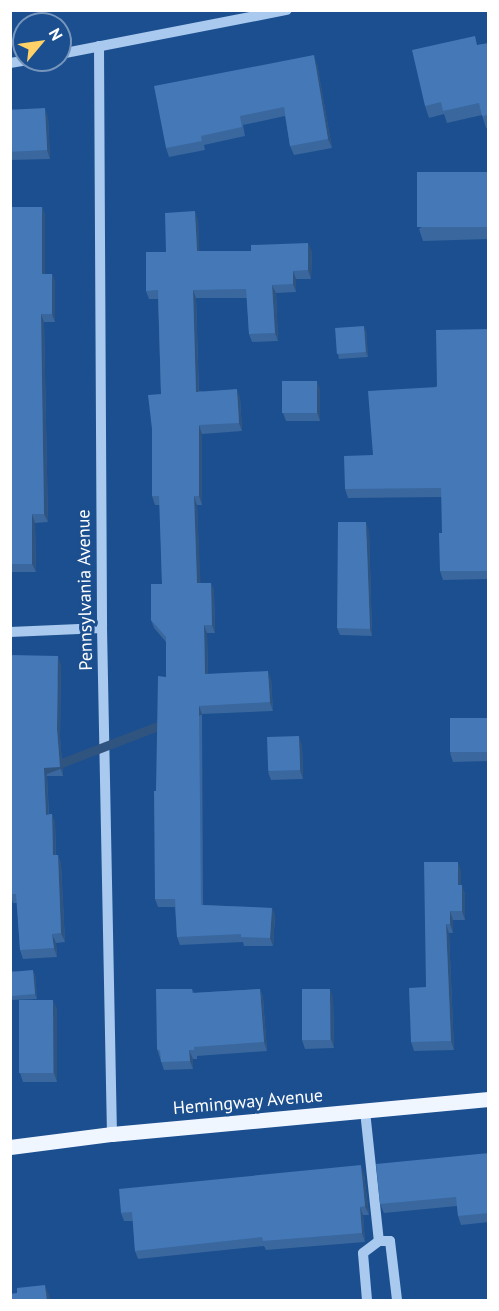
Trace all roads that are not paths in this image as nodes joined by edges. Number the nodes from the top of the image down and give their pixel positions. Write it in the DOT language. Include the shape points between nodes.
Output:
graph roads {
  1 [pos="287,10"];
  2 [pos="99,46"];
  3 [pos="72,52"];
  4 [pos="102,628"];
  5 [pos="10,632"];
  6 [pos="489,1099"];
  7 [pos="365,1111"];
  8 [pos="112,1134"];
  9 [pos="10,1147"];
  10 [pos="379,1241"];
  11 [pos="367,1300"];
  12 [pos="397,1300"];
  1 -- 2 [label="street"];
  2 -- 3 [label="street"];
  2 -- 4 [label="street, Pennsylvania Avenue"];
  4 -- 5 [label="street"];
  4 -- 8 [label="street, Pennsylvania Avenue"];
  6 -- 7 [label="main road, Hemingway Avenue"];
  7 -- 8 [label="main road, Hemingway Avenue"];
  7 -- 10 [label="street"];
  8 -- 9 [label="main road, Hemingway Avenue"];
  10 -- 11 [label="street" via="363,1253"];
  10 -- 12 [label="street" via="390,1240"];
}
